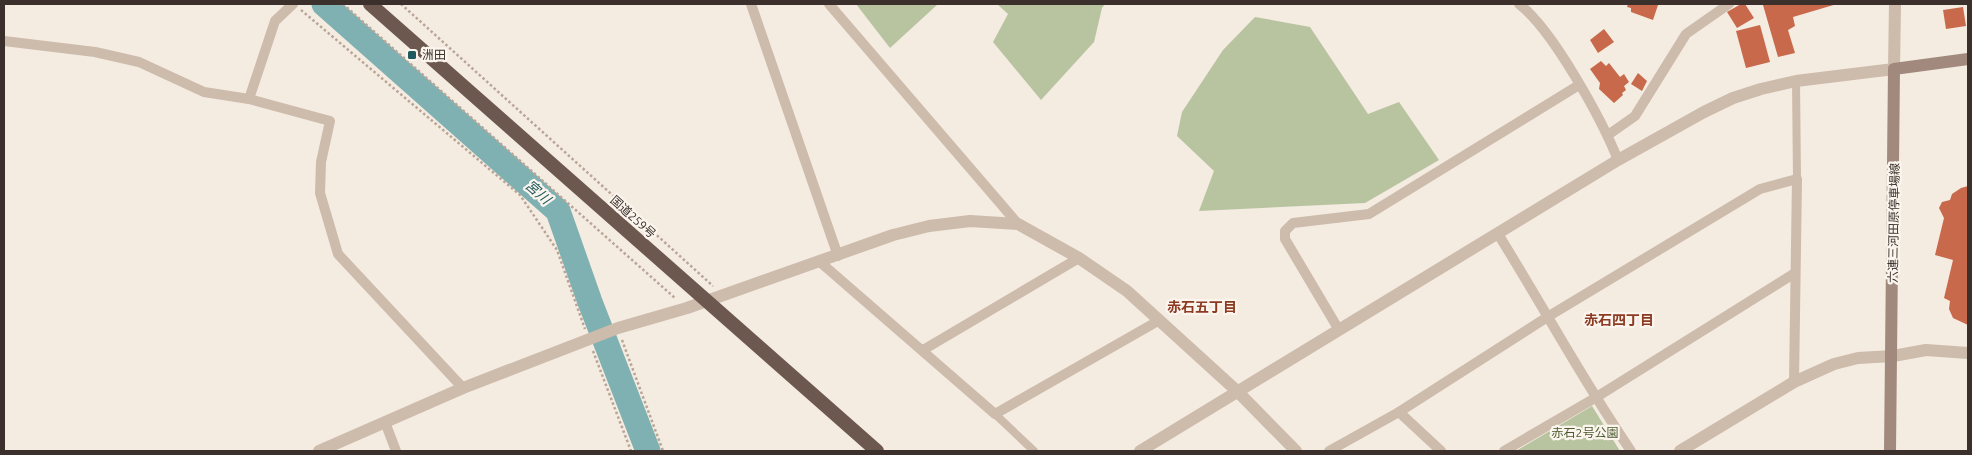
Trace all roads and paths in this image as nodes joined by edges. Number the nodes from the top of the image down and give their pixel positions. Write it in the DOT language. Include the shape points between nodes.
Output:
graph roads {
  1 [pos="294,4"];
  2 [pos="343,4"];
  3 [pos="370,4"];
  4 [pos="401,4"];
  5 [pos="751,4"];
  6 [pos="829,4"];
  7 [pos="1729,4"];
  8 [pos="1895,4"];
  9 [pos="1525,5"];
  10 [pos="4,41"];
  11 [pos="1968,59"];
  12 [pos="1894,69"];
  13 [pos="1796,82"];
  14 [pos="1579,85"];
  15 [pos="250,99"];
  16 [pos="1608,135"];
  17 [pos="1618,160"];
  18 [pos="1797,179"];
  19 [pos="1018,224"];
  20 [pos="1498,234"];
  21 [pos="838,256"];
  22 [pos="1079,258"];
  23 [pos="820,262"];
  24 [pos="1795,273"];
  25 [pos="724,295"];
  26 [pos="705,302"];
  27 [pos="687,308"];
  28 [pos="1549,316"];
  29 [pos="1158,321"];
  30 [pos="616,329"];
  31 [pos="1340,330"];
  32 [pos="591,338"];
  33 [pos="923,350"];
  34 [pos="1968,353"];
  35 [pos="1893,356"];
  36 [pos="1794,382"];
  37 [pos="463,388"];
  38 [pos="1238,392"];
  39 [pos="1595,398"];
  40 [pos="1399,412"];
  41 [pos="995,414"];
  42 [pos="385,422"];
  43 [pos="319,451"];
  44 [pos="396,451"];
  45 [pos="631,451"];
  46 [pos="663,451"];
  47 [pos="878,451"];
  48 [pos="1034,451"];
  49 [pos="1140,451"];
  50 [pos="1296,451"];
  51 [pos="1329,451"];
  52 [pos="1441,451"];
  53 [pos="1504,451"];
  54 [pos="1631,451"];
  55 [pos="1680,451"];
  56 [pos="1890,451"];
  1 -- 15 [label="street" via="275,21"];
  1 -- 32 [label="path" via="520,195 557,250"];
  2 -- 27 [label="path"];
  3 -- 26 [label="highway, 国道259号"];
  4 -- 25 [label="path"];
  5 -- 21 [label="street"];
  6 -- 19 [label="street"];
  7 -- 16 [label="street" via="1686,34 1635,116"];
  8 -- 12 [label="street"];
  9 -- 14 [label="street"];
  10 -- 15 [label="street" via="95,52 139,62 204,92"];
  11 -- 12 [label="main road"];
  12 -- 13 [label="street"];
  12 -- 35 [label="main road, 六連三河田原停車場線"];
  13 -- 17 [label="street" via="1733,98"];
  13 -- 18 [label="street"];
  14 -- 16 [label="street"];
  14 -- 31 [label="street" via="1369,214 1293,224 1285,230 1285,239"];
  15 -- 37 [label="street" via="330,121 321,162 320,193 338,254"];
  16 -- 17 [label="street"];
  17 -- 20 [label="street"];
  18 -- 24 [label="street"];
  18 -- 28 [label="street" via="1760,189"];
  19 -- 21 [label="street" via="970,221 929,226"];
  19 -- 22 [label="street"];
  20 -- 28 [label="street"];
  20 -- 31 [label="street"];
  21 -- 23 [label="street"];
  22 -- 29 [label="street" via="1127,291"];
  22 -- 33 [label="street"];
  23 -- 25 [label="street"];
  23 -- 33 [label="street"];
  24 -- 36 [label="street"];
  24 -- 39 [label="street"];
  25 -- 26 [label="street"];
  26 -- 27 [label="street"];
  26 -- 47 [label="highway, 国道259号"];
  27 -- 30 [label="street"];
  28 -- 39 [label="street"];
  28 -- 40 [label="street"];
  29 -- 38 [label="street"];
  29 -- 41 [label="street"];
  30 -- 32 [label="street"];
  30 -- 46 [label="path"];
  31 -- 38 [label="street"];
  32 -- 37 [label="street"];
  32 -- 45 [label="path"];
  33 -- 41 [label="street"];
  34 -- 35 [label="street" via="1926,350"];
  35 -- 36 [label="street" via="1850,360"];
  35 -- 56 [label="main road, 六連三河田原停車場線"];
  36 -- 55 [label="street"];
  37 -- 42 [label="street"];
  38 -- 49 [label="street"];
  38 -- 50 [label="street"];
  39 -- 53 [label="street"];
  39 -- 54 [label="street"];
  40 -- 51 [label="street"];
  40 -- 52 [label="street"];
  41 -- 48 [label="street"];
  42 -- 43 [label="street"];
  42 -- 44 [label="street"];
}
